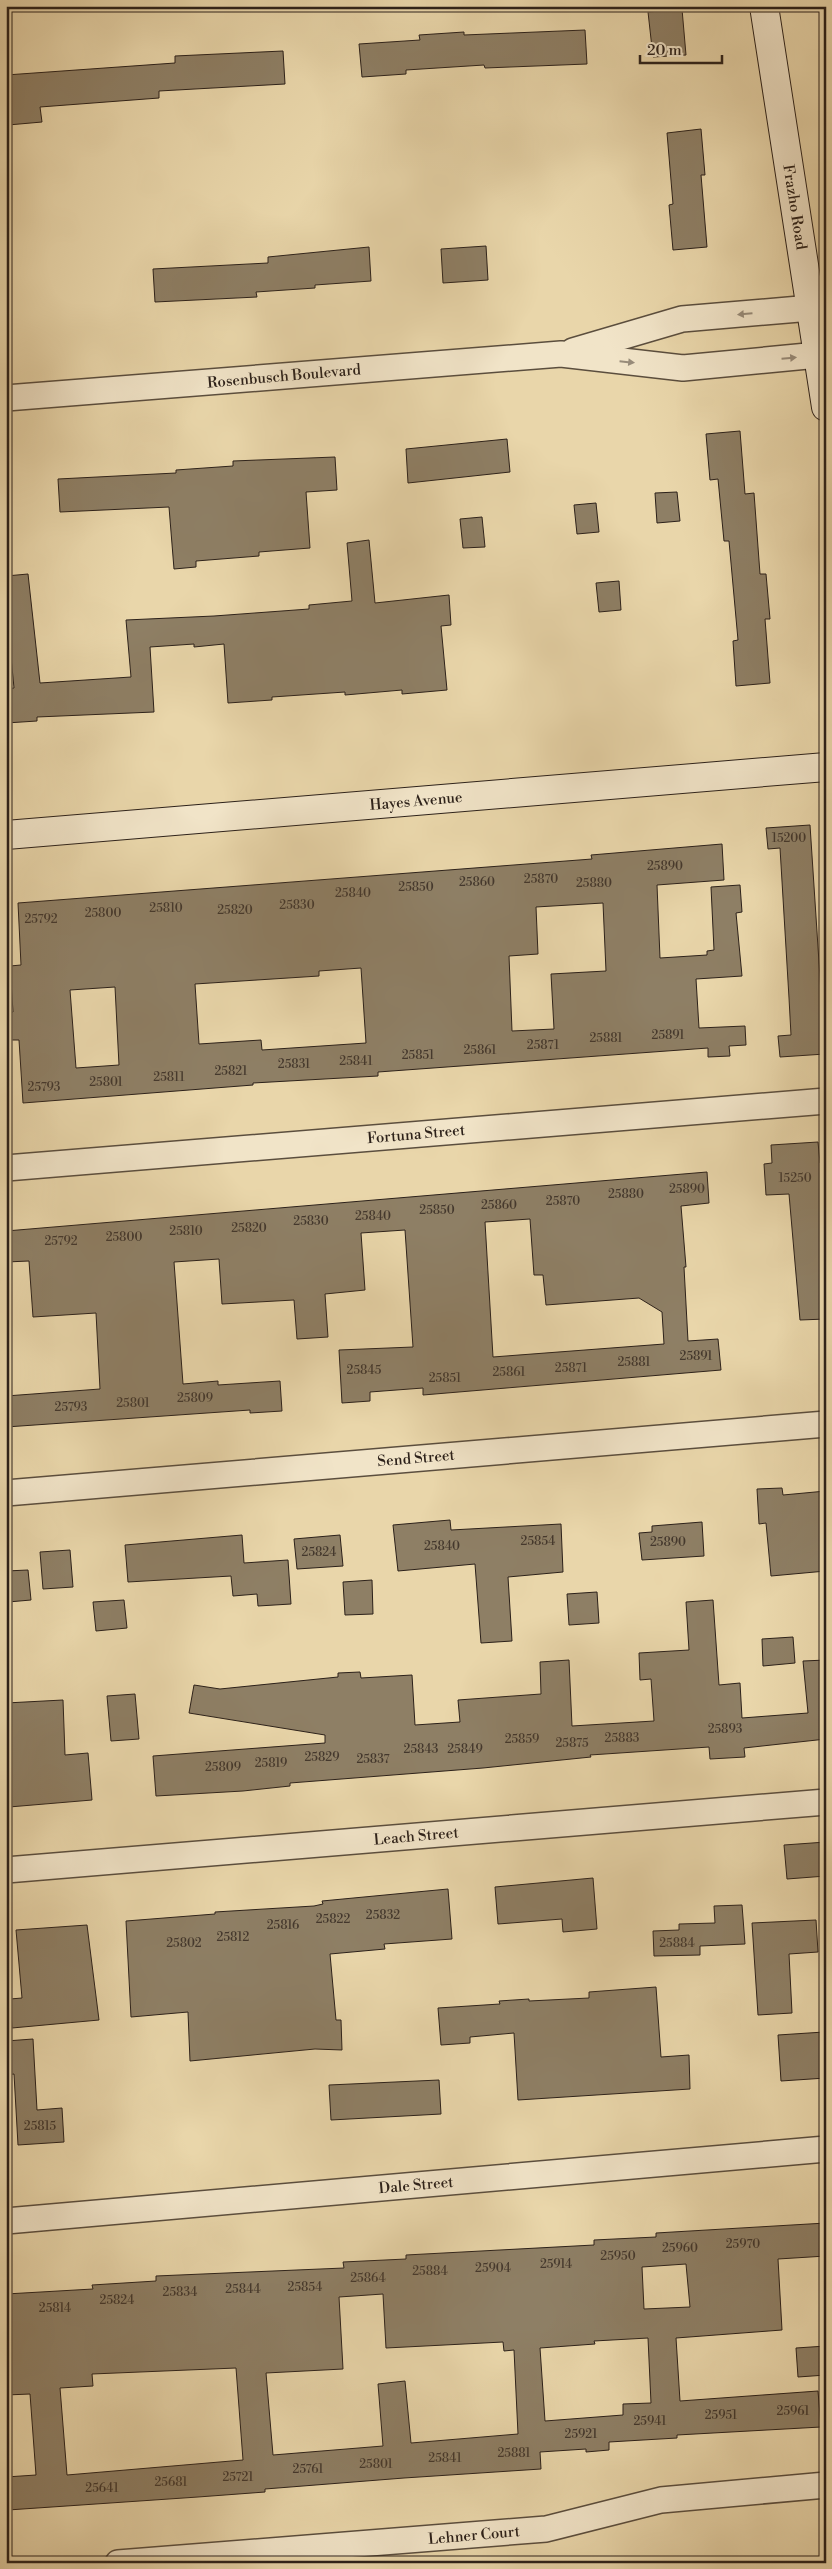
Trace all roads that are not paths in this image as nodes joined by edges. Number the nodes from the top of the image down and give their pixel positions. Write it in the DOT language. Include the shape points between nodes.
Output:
graph roads {
  1 [pos="764,6"];
  2 [pos="811,308"];
  3 [pos="561,354"];
  4 [pos="818,355"];
  5 [pos="6,398"];
  6 [pos="826,407"];
  7 [pos="826,767"];
  8 [pos="6,835"];
  9 [pos="826,1101"];
  10 [pos="6,1168"];
  11 [pos="826,1424"];
  12 [pos="6,1493"];
  13 [pos="826,1802"];
  14 [pos="6,1870"];
  15 [pos="826,2149"];
  16 [pos="6,2221"];
  17 [pos="826,2486"];
  18 [pos="118,2563"];
  1 -- 2 [label="street, Frazho Road"];
  2 -- 3 [label="street, Rosenbusch Boulevard, one-way" via="682,319"];
  2 -- 4 [label="street, Frazho Road"];
  3 -- 4 [label="street, Rosenbusch Boulevard, one-way" via="684,368"];
  3 -- 5 [label="street, Rosenbusch Boulevard"];
  4 -- 6 [label="street, Frazho Road"];
  7 -- 8 [label="street, Hayes Avenue"];
  9 -- 10 [label="street, Fortuna Street"];
  11 -- 12 [label="street, Send Street"];
  13 -- 14 [label="street, Leach Street"];
  15 -- 16 [label="street, Dale Street"];
  17 -- 18 [label="street, Lehner Court" via="661,2500 546,2529"];
}
